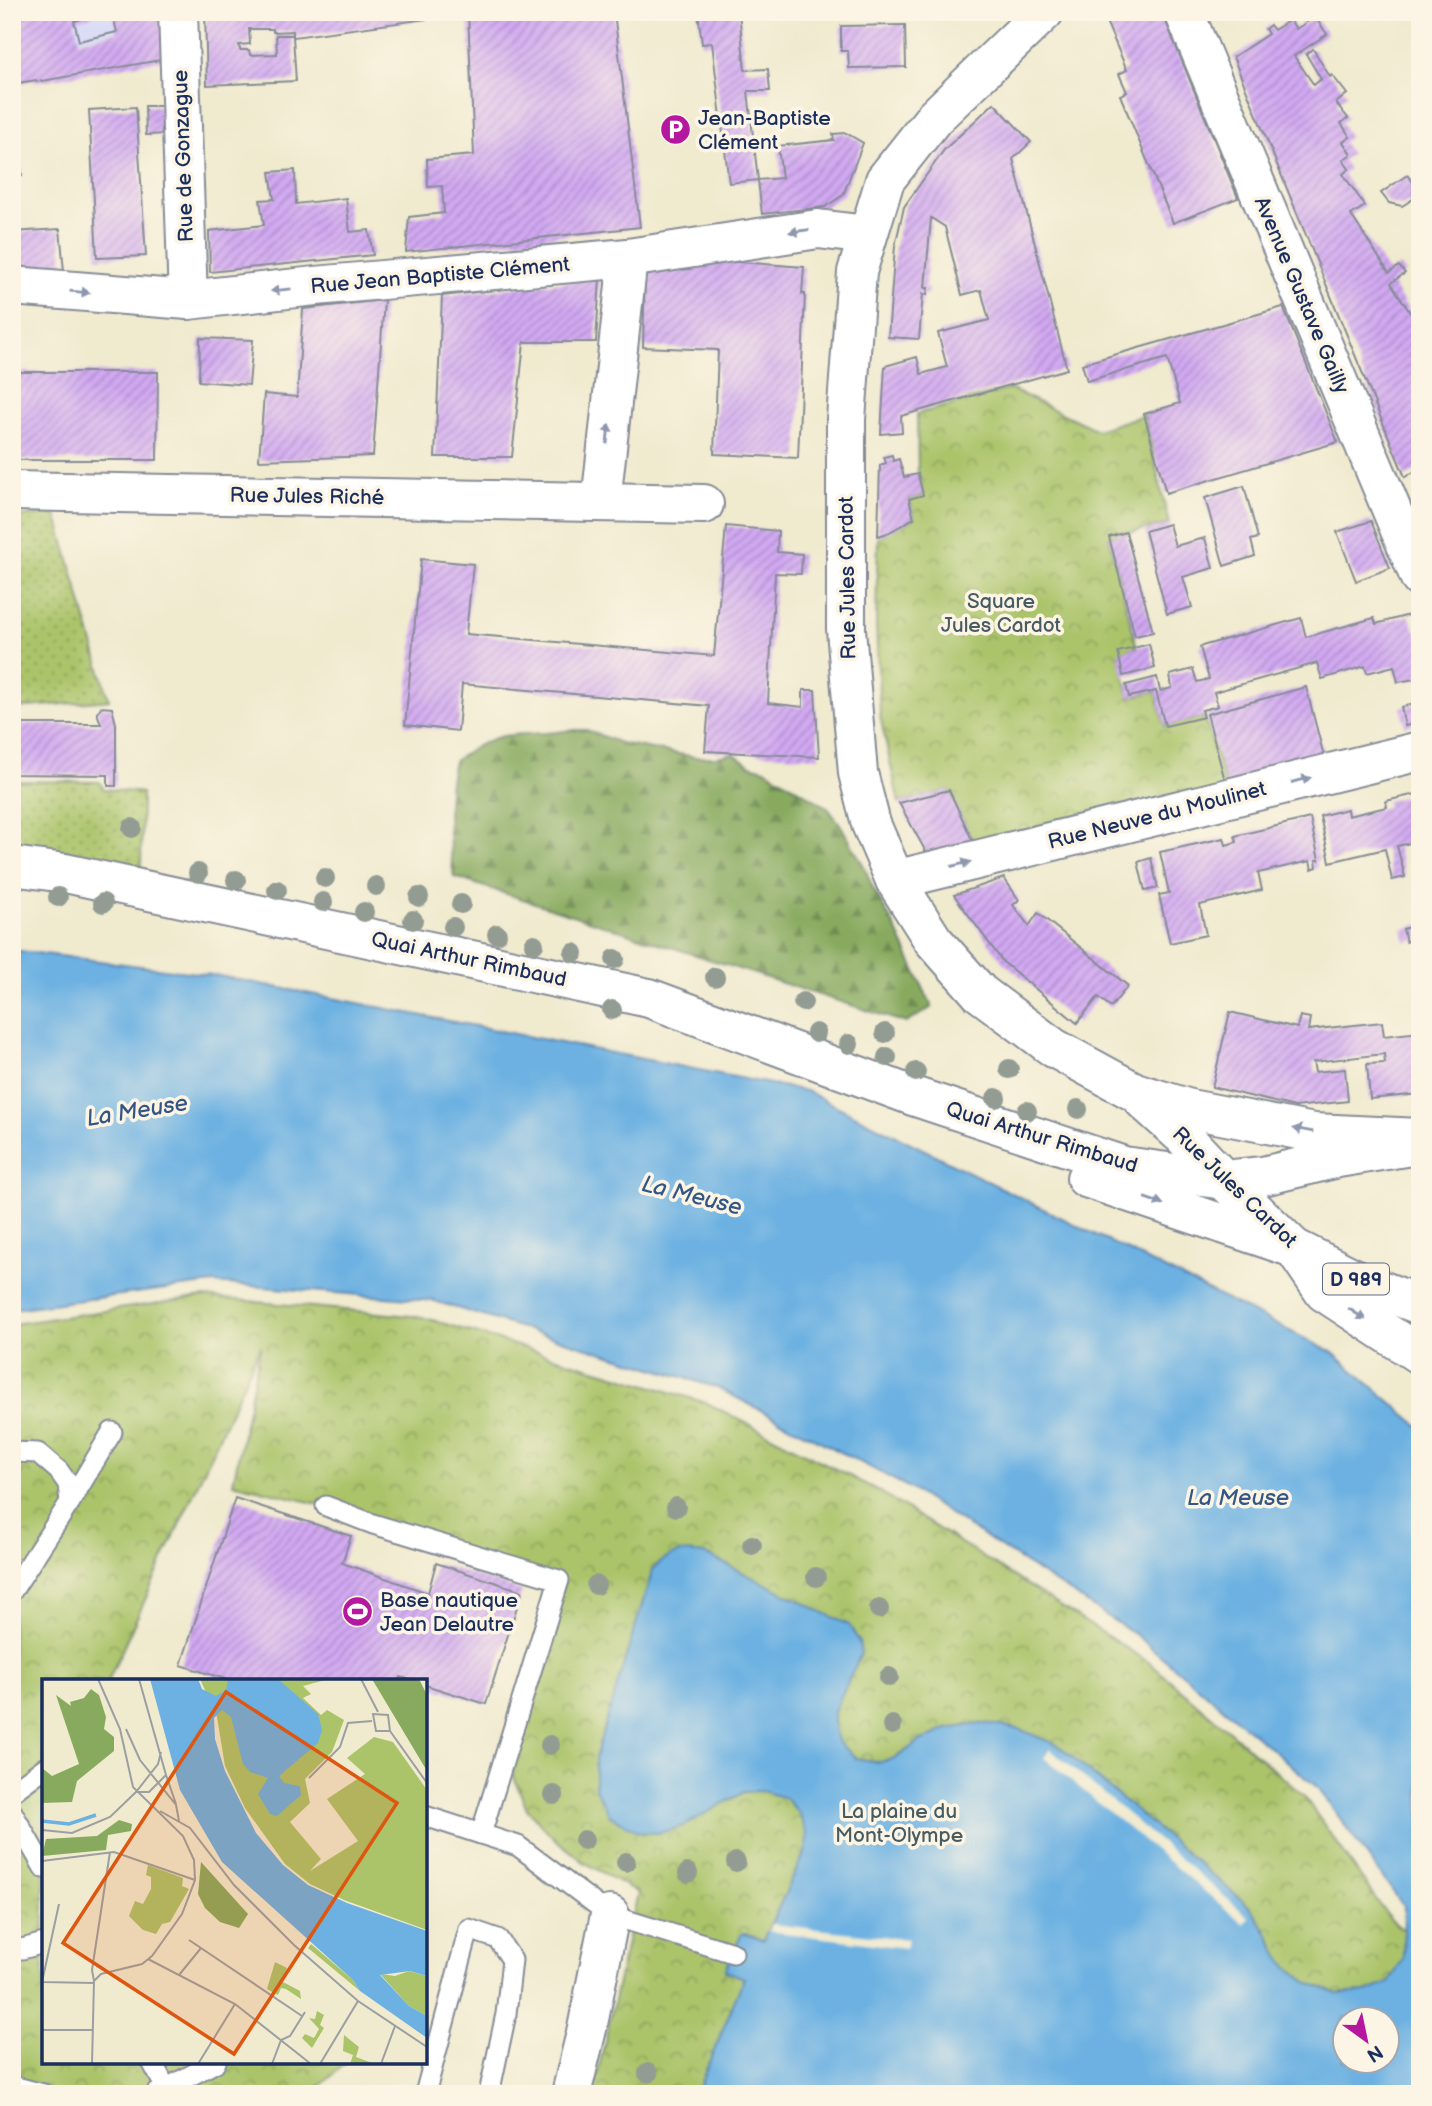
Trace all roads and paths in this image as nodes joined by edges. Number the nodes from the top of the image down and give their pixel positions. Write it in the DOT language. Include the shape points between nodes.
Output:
graph roads {
  1 [pos="178,12"];
  2 [pos="1044,12"];
  3 [pos="1184,12"];
  4 [pos="867,235"];
  5 [pos="628,258"];
  6 [pos="12,286"];
  7 [pos="188,300"];
  8 [pos="12,491"];
  9 [pos="601,502"];
  10 [pos="704,504"];
  11 [pos="1420,578"];
  12 [pos="1420,751"];
  13 [pos="12,866"];
  14 [pos="895,880"];
  15 [pos="1135,1092"];
  16 [pos="913,1096"];
  17 [pos="1420,1138"];
  18 [pos="1420,1144"];
  19 [pos="1224,1180"];
  20 [pos="1294,1248"];
  21 [pos="1420,1305"];
  22 [pos="1420,1355"];
  23 [pos="113,1432"];
  24 [pos="12,1452"];
  25 [pos="70,1502"];
  26 [pos="326,1506"];
  27 [pos="12,1591"];
  28 [pos="42,1770"];
  29 [pos="12,1792"];
  30 [pos="12,1812"];
  31 [pos="427,1817"];
  32 [pos="481,1834"];
  33 [pos="42,1864"];
  34 [pos="610,1915"];
  35 [pos="42,1943"];
  36 [pos="12,1948"];
  37 [pos="733,1953"];
  38 [pos="153,2064"];
  39 [pos="213,2064"];
  40 [pos="12,2086"];
  41 [pos="164,2092"];
  42 [pos="43,2094"];
  43 [pos="425,2094"];
  44 [pos="489,2094"];
  45 [pos="571,2094"];
  1 -- 7 [label="main road, Rue de Gonzague"];
  2 -- 4 [label="main road, Rue Jules Cardot" via="926,128 885,180"];
  3 -- 11 [label="main road, Avenue Gustave Gailly"];
  4 -- 5 [label="main road, Rue Jean Baptiste Clément, one-way" via="818,229"];
  4 -- 14 [label="main road, Rue Jules Cardot" via="857,272 846,419 846,629 858,773 871,824"];
  5 -- 7 [label="main road, Rue Jean Baptiste Clément, one-way"];
  9 -- 5 [label="main road, one-way"];
  6 -- 7 [label="main road, Rue Jean Baptiste Clément, one-way"];
  8 -- 9 [label="main road, Rue Jules Riché"];
  9 -- 10 [label="main road, Rue Jules Riché"];
  14 -- 12 [label="main road, Rue Neuve du Moulinet, one-way"];
  13 -- 16 [label="main road, Quai Arthur Rimbaud / D 989" via="65,873 649,998"];
  14 -- 15 [label="main road, Rue Jules Cardot" via="933,940 980,993 1054,1048"];
  17 -- 15 [label="main road, Rue Jules Cardot, one-way" via="1314,1132 1190,1110"];
  15 -- 19 [label="main road, Rue Jules Cardot"];
  16 -- 19 [label="main road, Quai Arthur Rimbaud / D 989" via="1124,1166"];
  16 -- 20 [label="main road, Quai Arthur Rimbaud / D 989, one-way" via="1052,1167"];
  18 -- 19 [label="main road, Quai Arthur Rimbaud / D 989"];
  19 -- 20 [label="main road, Rue Jules Cardot"];
  20 -- 21 [label="main road, Rue Jules Cardot / D 989"];
  20 -- 22 [label="main road, one-way" via="1325,1292"];
  23 -- 25 [label="lane"];
  24 -- 25 [label="lane" via="38,1453 59,1471 68,1484"];
  25 -- 27 [label="lane"];
  26 -- 32 [label="lane" via="559,1580"];
  28 -- 29 [label="lane"];
  30 -- 33 [label="lane"];
  31 -- 32 [label="lane"];
  32 -- 34 [label="lane" via="518,1846"];
  34 -- 37 [label="lane"];
  34 -- 45 [label="main road"];
  35 -- 36 [label="lane"];
  38 -- 41 [label="lane"];
  39 -- 41 [label="lane"];
  40 -- 42 [label="lane"];
  43 -- 44 [label="lane" via="469,1929 498,1939 512,1960"];
}
